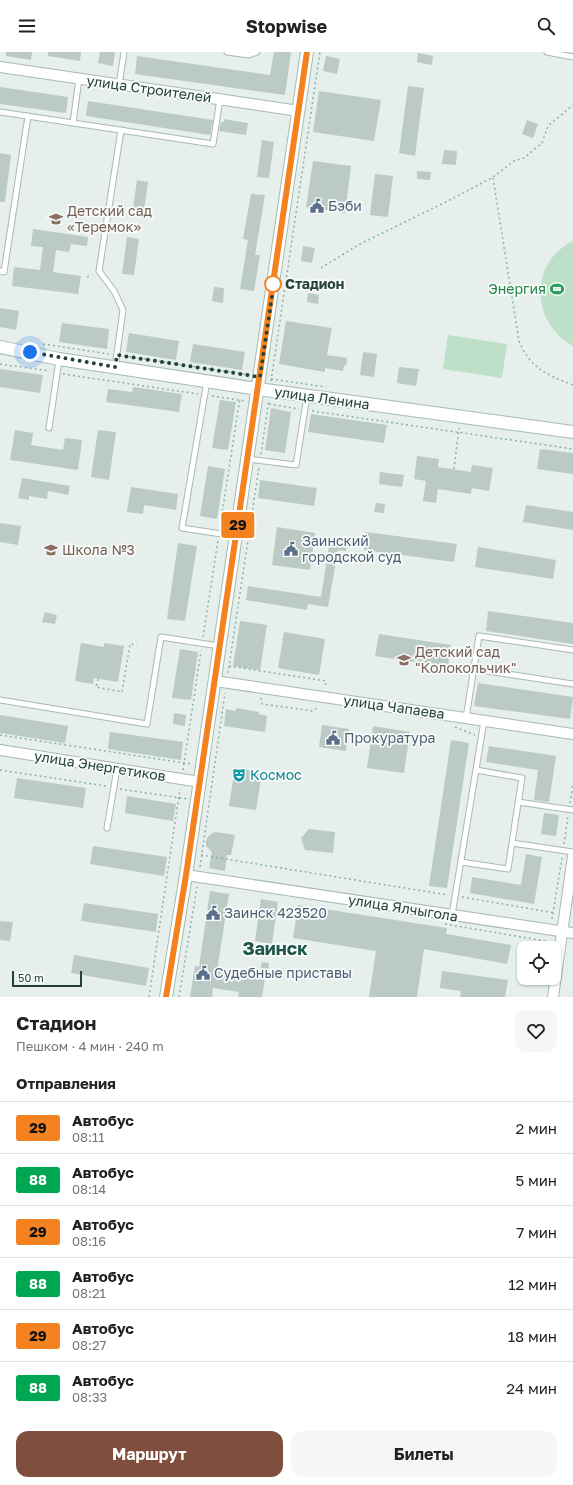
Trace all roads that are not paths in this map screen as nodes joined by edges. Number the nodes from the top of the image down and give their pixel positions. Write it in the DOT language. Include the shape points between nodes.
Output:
graph roads {
  1 [pos="124,52"];
  2 [pos="227,52"];
  3 [pos="256,52"];
  4 [pos="307,52"];
  5 [pos="547,52"];
  6 [pos="573,57"];
  7 [pos="0,67"];
  8 [pos="79,79"];
  9 [pos="119,84"];
  10 [pos="220,99"];
  11 [pos="299,111"];
  12 [pos="0,112"];
  13 [pos="28,116"];
  14 [pos="73,123"];
  15 [pos="121,130"];
  16 [pos="0,271"];
  17 [pos="0,346"];
  18 [pos="59,359"];
  19 [pos="116,361"];
  20 [pos="207,381"];
  21 [pos="258,389"];
  22 [pos="307,396"];
  23 [pos="49,428"];
  24 [pos="573,432"];
  25 [pos="247,459"];
  26 [pos="236,536"];
  27 [pos="220,646"];
  28 [pos="573,650"];
  29 [pos="474,669"];
  30 [pos="221,682"];
  31 [pos="573,684"];
  32 [pos="0,700"];
  33 [pos="466,718"];
  34 [pos="484,721"];
  35 [pos="573,734"];
  36 [pos="0,750"];
  37 [pos="117,769"];
  38 [pos="476,770"];
  39 [pos="200,782"];
  40 [pos="518,802"];
  41 [pos="571,810"];
  42 [pos="108,828"];
  43 [pos="512,843"];
  44 [pos="573,852"];
  45 [pos="573,856"];
  46 [pos="461,862"];
  47 [pos="192,876"];
  48 [pos="452,915"];
  49 [pos="562,932"];
  50 [pos="573,933"];
  51 [pos="166,997"];
  52 [pos="553,997"];
  1 -- 9 [label="lane"];
  2 -- 3 [label="lane" via="249,55"];
  4 -- 11 [label="main road"];
  5 -- 6 [label="lane"];
  7 -- 8 [label="street, улица Строителей"];
  8 -- 9 [label="street, улица Строителей"];
  8 -- 14 [label="lane"];
  9 -- 10 [label="street, улица Строителей"];
  10 -- 11 [label="street, улица Строителей"];
  10 -- 15 [label="lane" via="213,144"];
  11 -- 21 [label="main road"];
  12 -- 13 [label="lane"];
  13 -- 14 [label="lane"];
  13 -- 16 [label="lane" via="4,272"];
  14 -- 15 [label="lane"];
  15 -- 19 [label="lane" via="99,271 114,291 123,310"];
  17 -- 18 [label="main road, улица Ленина"];
  18 -- 19 [label="main road, улица Ленина"];
  18 -- 23 [label="lane"];
  19 -- 20 [label="main road, улица Ленина"];
  20 -- 21 [label="main road, улица Ленина"];
  20 -- 26 [label="lane" via="182,528"];
  21 -- 22 [label="main road, улица Ленина"];
  21 -- 25 [label="main road"];
  22 -- 24 [label="main road, улица Ленина"];
  22 -- 25 [label="lane" via="296,465"];
  25 -- 26 [label="main road"];
  26 -- 27 [label="main road"];
  27 -- 30 [label="main road"];
  27 -- 32 [label="lane" via="161,637 147,724"];
  28 -- 29 [label="lane" via="479,636"];
  29 -- 31 [label="lane"];
  29 -- 33 [label="lane"];
  30 -- 33 [label="street, улица Чапаева"];
  30 -- 39 [label="main road" via="208,766"];
  33 -- 34 [label="street, улица Чапаева"];
  34 -- 35 [label="street, улица Чапаева"];
  34 -- 38 [label="lane"];
  36 -- 37 [label="street, улица Энергетиков"];
  37 -- 39 [label="street, улица Энергетиков"];
  37 -- 42 [label="lane"];
  38 -- 40 [label="lane" via="522,778"];
  38 -- 46 [label="lane"];
  39 -- 47 [label="main road" via="203,801"];
  40 -- 41 [label="lane"];
  40 -- 43 [label="lane"];
  43 -- 44 [label="lane"];
  43 -- 46 [label="lane" via="508,870"];
  45 -- 49 [label="street"];
  46 -- 48 [label="lane"];
  47 -- 48 [label="street, улица Ялчыгола"];
  47 -- 51 [label="main road"];
  48 -- 49 [label="street, улица Ялчыгола"];
  49 -- 50 [label="street, улица Ялчыгола"];
  49 -- 52 [label="street"];
}
